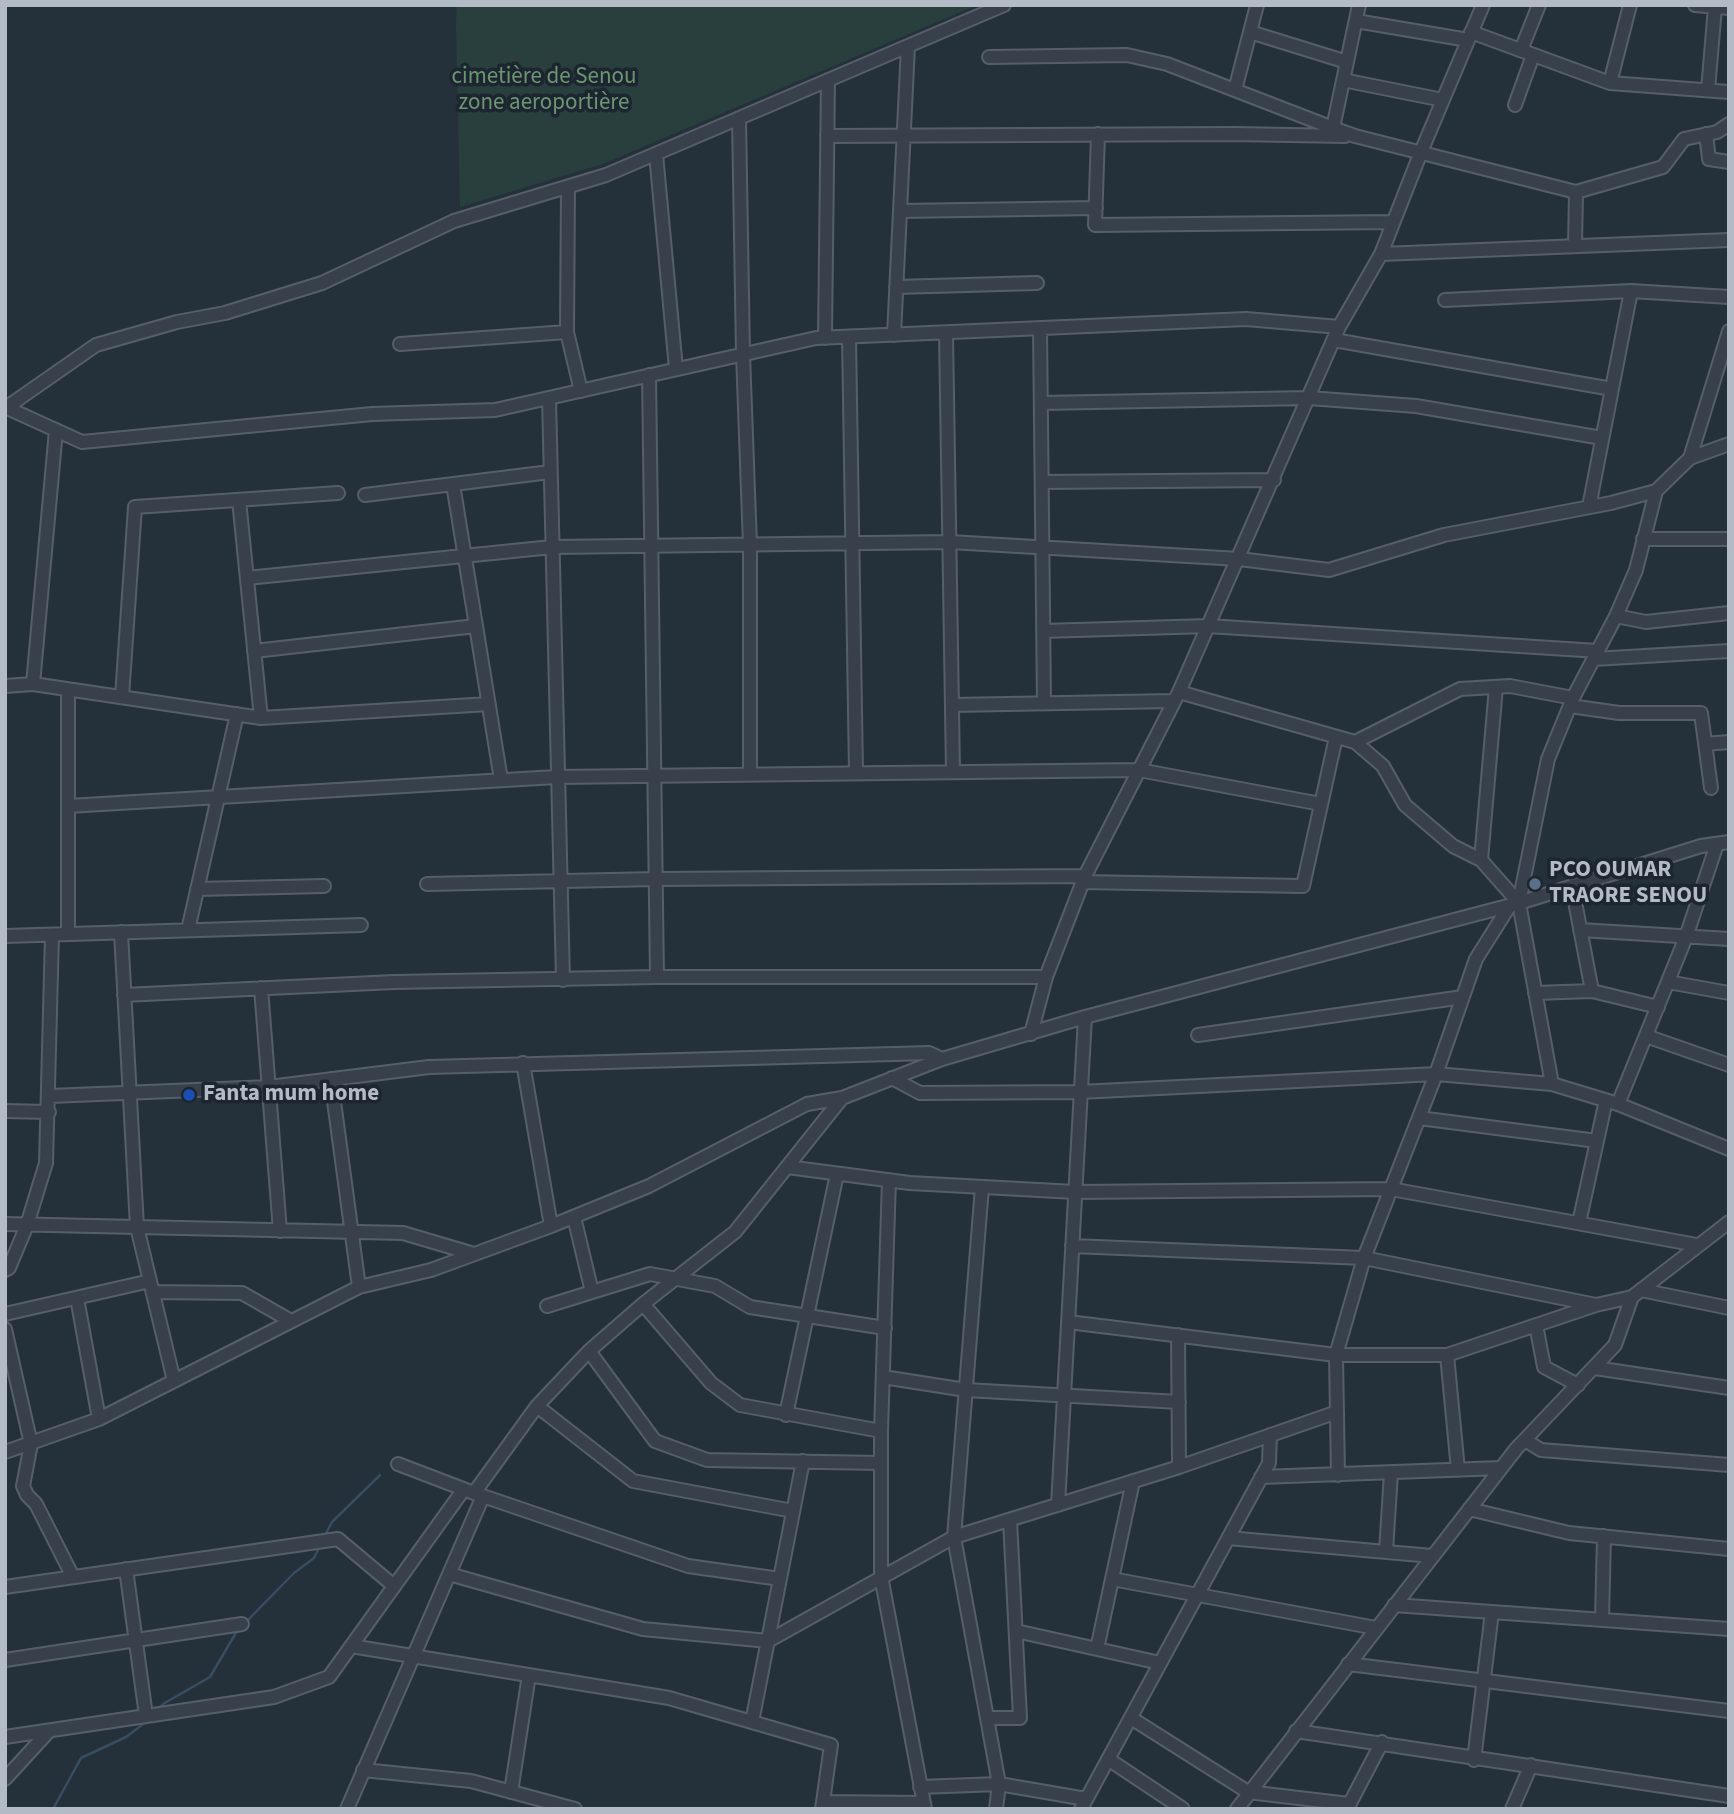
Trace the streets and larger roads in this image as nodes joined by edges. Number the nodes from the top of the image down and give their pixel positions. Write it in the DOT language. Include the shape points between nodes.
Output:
graph roads {
  1 [pos="1004,5"];
  2 [pos="1257,5"];
  3 [pos="1359,5"];
  4 [pos="1483,5"];
  5 [pos="1539,5"];
  6 [pos="1630,5"];
  7 [pos="1695,5"];
  8 [pos="1715,7"];
  9 [pos="1729,8"];
  10 [pos="1356,21"];
  11 [pos="1250,32"];
  12 [pos="1470,36"];
  13 [pos="908,46"];
  14 [pos="1527,52"];
  15 [pos="989,57"];
  16 [pos="1347,62"];
  17 [pos="828,80"];
  18 [pos="1343,80"];
  19 [pos="1610,83"];
  20 [pos="1235,90"];
  21 [pos="1708,90"];
  22 [pos="1729,92"];
  23 [pos="1443,100"];
  24 [pos="1515,105"];
  25 [pos="739,118"];
  26 [pos="1729,124"];
  27 [pos="1333,128"];
  28 [pos="1098,134"];
  29 [pos="1706,134"];
  30 [pos="904,135"];
  31 [pos="827,136"];
  32 [pos="1354,136"];
  33 [pos="1421,152"];
  34 [pos="656,154"];
  35 [pos="1729,162"];
  36 [pos="568,187"];
  37 [pos="1576,192"];
  38 [pos="1096,208"];
  39 [pos="900,211"];
  40 [pos="1393,222"];
  41 [pos="1729,240"];
  42 [pos="1575,246"];
  43 [pos="1381,254"];
  44 [pos="1037,283"];
  45 [pos="896,287"];
  46 [pos="1631,291"];
  47 [pos="1729,297"];
  48 [pos="1445,300"];
  49 [pos="1040,328"];
  50 [pos="1729,331"];
  51 [pos="567,332"];
  52 [pos="946,333"];
  53 [pos="1336,333"];
  54 [pos="894,335"];
  55 [pos="849,337"];
  56 [pos="825,338"];
  57 [pos="400,344"];
  58 [pos="743,354"];
  59 [pos="677,369"];
  60 [pos="649,375"];
  61 [pos="1612,389"];
  62 [pos="581,391"];
  63 [pos="549,398"];
  64 [pos="1309,398"];
  65 [pos="1041,403"];
  66 [pos="6,407"];
  67 [pos="56,430"];
  68 [pos="1602,438"];
  69 [pos="1729,444"];
  70 [pos="1690,458"];
  71 [pos="550,472"];
  72 [pos="1273,480"];
  73 [pos="1042,482"];
  74 [pos="453,484"];
  75 [pos="1656,491"];
  76 [pos="338,493"];
  77 [pos="365,495"];
  78 [pos="239,500"];
  79 [pos="1589,507"];
  80 [pos="1643,539"];
  81 [pos="1729,539"];
  82 [pos="950,542"];
  83 [pos="853,543"];
  84 [pos="750,545"];
  85 [pos="651,546"];
  86 [pos="552,547"];
  87 [pos="1042,547"];
  88 [pos="464,556"];
  89 [pos="1239,559"];
  90 [pos="247,578"];
  91 [pos="1729,613"];
  92 [pos="1616,617"];
  93 [pos="476,626"];
  94 [pos="1208,626"];
  95 [pos="1043,631"];
  96 [pos="254,650"];
  97 [pos="1729,651"];
  98 [pos="1596,655"];
  99 [pos="33,684"];
  100 [pos="5,686"];
  101 [pos="1496,687"];
  102 [pos="68,690"];
  103 [pos="1177,697"];
  104 [pos="122,698"];
  105 [pos="1572,702"];
  106 [pos="489,704"];
  107 [pos="1044,704"];
  108 [pos="952,705"];
  109 [pos="237,714"];
  110 [pos="261,718"];
  111 [pos="1336,737"];
  112 [pos="1354,742"];
  113 [pos="1729,742"];
  114 [pos="1705,744"];
  115 [pos="1139,769"];
  116 [pos="953,771"];
  117 [pos="856,772"];
  118 [pos="750,774"];
  119 [pos="655,775"];
  120 [pos="556,777"];
  121 [pos="501,780"];
  122 [pos="1711,788"];
  123 [pos="218,797"];
  124 [pos="1321,804"];
  125 [pos="68,806"];
  126 [pos="1723,843"];
  127 [pos="1480,860"];
  128 [pos="656,879"];
  129 [pos="1084,879"];
  130 [pos="560,881"];
  131 [pos="427,884"];
  132 [pos="324,886"];
  133 [pos="1572,887"];
  134 [pos="197,890"];
  135 [pos="1514,904"];
  136 [pos="361,925"];
  137 [pos="188,930"];
  138 [pos="1580,930"];
  139 [pos="121,932"];
  140 [pos="52,934"];
  141 [pos="68,934"];
  142 [pos="5,936"];
  143 [pos="1686,936"];
  144 [pos="1729,939"];
  145 [pos="657,976"];
  146 [pos="1046,977"];
  147 [pos="563,980"];
  148 [pos="1668,982"];
  149 [pos="261,988"];
  150 [pos="1592,991"];
  151 [pos="1535,993"];
  152 [pos="1729,993"];
  153 [pos="124,995"];
  154 [pos="1463,997"];
  155 [pos="1658,1007"];
  156 [pos="1084,1017"];
  157 [pos="1031,1034"];
  158 [pos="1198,1035"];
  159 [pos="1646,1036"];
  160 [pos="942,1059"];
  161 [pos="523,1063"];
  162 [pos="1729,1065"];
  163 [pos="1436,1074"];
  164 [pos="331,1079"];
  165 [pos="892,1079"];
  166 [pos="1552,1084"];
  167 [pos="269,1087"];
  168 [pos="1080,1092"];
  169 [pos="130,1093"];
  170 [pos="50,1096"];
  171 [pos="842,1098"];
  172 [pos="1612,1102"];
  173 [pos="5,1111"];
  174 [pos="49,1112"];
  175 [pos="1419,1118"];
  176 [pos="1597,1141"];
  177 [pos="1729,1149"];
  178 [pos="787,1167"];
  179 [pos="837,1174"];
  180 [pos="889,1180"];
  181 [pos="982,1187"];
  182 [pos="1391,1189"];
  183 [pos="1075,1192"];
  184 [pos="574,1217"];
  185 [pos="1729,1222"];
  186 [pos="1579,1223"];
  187 [pos="5,1224"];
  188 [pos="27,1225"];
  189 [pos="551,1226"];
  190 [pos="137,1227"];
  191 [pos="280,1231"];
  192 [pos="352,1232"];
  193 [pos="1697,1245"];
  194 [pos="1072,1246"];
  195 [pos="474,1254"];
  196 [pos="1364,1258"];
  197 [pos="5,1270"];
  198 [pos="675,1279"];
  199 [pos="151,1286"];
  200 [pos="359,1287"];
  201 [pos="592,1292"];
  202 [pos="1636,1294"];
  203 [pos="77,1298"];
  204 [pos="643,1304"];
  205 [pos="1596,1305"];
  206 [pos="547,1306"];
  207 [pos="1729,1308"];
  208 [pos="5,1314"];
  209 [pos="807,1316"];
  210 [pos="291,1321"];
  211 [pos="1068,1322"];
  212 [pos="1536,1325"];
  213 [pos="885,1328"];
  214 [pos="5,1329"];
  215 [pos="1178,1335"];
  216 [pos="589,1351"];
  217 [pos="1336,1355"];
  218 [pos="1447,1355"];
  219 [pos="1595,1368"];
  220 [pos="883,1377"];
  221 [pos="174,1381"];
  222 [pos="1578,1385"];
  223 [pos="1729,1388"];
  224 [pos="966,1390"];
  225 [pos="1064,1396"];
  226 [pos="1179,1402"];
  227 [pos="537,1406"];
  228 [pos="1337,1412"];
  229 [pos="786,1415"];
  230 [pos="99,1419"];
  231 [pos="881,1431"];
  232 [pos="1270,1435"];
  233 [pos="1525,1440"];
  234 [pos="31,1444"];
  235 [pos="5,1452"];
  236 [pos="803,1461"];
  237 [pos="881,1463"];
  238 [pos="398,1464"];
  239 [pos="1729,1465"];
  240 [pos="1179,1467"];
  241 [pos="1501,1468"];
  242 [pos="1458,1470"];
  243 [pos="1391,1473"];
  244 [pos="1338,1475"];
  245 [pos="1261,1477"];
  246 [pos="1133,1481"];
  247 [pos="473,1492"];
  248 [pos="1058,1505"];
  249 [pos="1469,1509"];
  250 [pos="793,1511"];
  251 [pos="1010,1520"];
  252 [pos="1604,1536"];
  253 [pos="954,1537"];
  254 [pos="1228,1538"];
  255 [pos="1729,1549"];
  256 [pos="1386,1551"];
  257 [pos="1433,1556"];
  258 [pos="126,1569"];
  259 [pos="449,1574"];
  260 [pos="881,1576"];
  261 [pos="73,1577"];
  262 [pos="780,1579"];
  263 [pos="1112,1579"];
  264 [pos="394,1586"];
  265 [pos="5,1587"];
  266 [pos="1197,1595"];
  267 [pos="1394,1605"];
  268 [pos="1492,1612"];
  269 [pos="1602,1620"];
  270 [pos="242,1624"];
  271 [pos="1376,1629"];
  272 [pos="1729,1629"];
  273 [pos="1016,1631"];
  274 [pos="136,1640"];
  275 [pos="768,1641"];
  276 [pos="351,1646"];
  277 [pos="1097,1649"];
  278 [pos="413,1656"];
  279 [pos="5,1660"];
  280 [pos="1160,1663"];
  281 [pos="1348,1664"];
  282 [pos="528,1675"];
  283 [pos="1483,1681"];
  284 [pos="1729,1711"];
  285 [pos="146,1716"];
  286 [pos="987,1718"];
  287 [pos="1130,1718"];
  288 [pos="752,1722"];
  289 [pos="49,1731"];
  290 [pos="1296,1731"];
  291 [pos="5,1737"];
  292 [pos="1382,1742"];
  293 [pos="1474,1758"];
  294 [pos="1108,1759"];
  295 [pos="1531,1765"];
  296 [pos="363,1770"];
  297 [pos="5,1779"];
  298 [pos="999,1784"];
  299 [pos="920,1787"];
  300 [pos="511,1792"];
  301 [pos="1248,1792"];
  302 [pos="1729,1796"];
  303 [pos="1083,1804"];
  304 [pos="822,1805"];
  305 [pos="924,1806"];
  306 [pos="1348,1806"];
  307 [pos="346,1809"];
  308 [pos="575,1809"];
  309 [pos="996,1809"];
  310 [pos="1183,1809"];
  311 [pos="1237,1809"];
  312 [pos="1512,1809"];
  1 -- 13 [label="street"];
  2 -- 11 [label="street"];
  3 -- 10 [label="street"];
  4 -- 12 [label="street"];
  5 -- 14 [label="street"];
  6 -- 19 [label="street"];
  7 -- 8 [label="street"];
  8 -- 9 [label="street"];
  8 -- 21 [label="street"];
  10 -- 12 [label="street"];
  10 -- 16 [label="street"];
  11 -- 16 [label="street"];
  11 -- 20 [label="street"];
  12 -- 14 [label="street"];
  12 -- 23 [label="street"];
  13 -- 17 [label="street"];
  13 -- 30 [label="street"];
  14 -- 19 [label="street"];
  14 -- 24 [label="street"];
  15 -- 20 [label="street" via="1127,55 1167,64"];
  16 -- 18 [label="street"];
  17 -- 25 [label="street"];
  17 -- 31 [label="street"];
  18 -- 23 [label="street"];
  18 -- 27 [label="street"];
  19 -- 21 [label="street"];
  20 -- 27 [label="street"];
  21 -- 22 [label="street"];
  23 -- 33 [label="street"];
  25 -- 34 [label="street"];
  25 -- 58 [label="street"];
  26 -- 29 [label="street"];
  27 -- 32 [label="street"];
  28 -- 30 [label="street"];
  28 -- 32 [label="street"];
  28 -- 38 [label="street"];
  29 -- 35 [label="street" via="1709,159"];
  29 -- 37 [label="street" via="1684,139 1663,167"];
  30 -- 31 [label="street"];
  30 -- 39 [label="street"];
  31 -- 56 [label="street"];
  32 -- 33 [label="street"];
  33 -- 37 [label="street"];
  33 -- 40 [label="street"];
  34 -- 36 [label="street"];
  34 -- 59 [label="street"];
  36 -- 51 [label="street"];
  36 -- 66 [label="street" via="454,220 322,283 96,345"];
  37 -- 42 [label="street"];
  38 -- 39 [label="street"];
  38 -- 40 [label="street" via="1095,225"];
  39 -- 45 [label="street"];
  40 -- 43 [label="street"];
  41 -- 42 [label="street"];
  42 -- 43 [label="street"];
  43 -- 53 [label="street"];
  44 -- 45 [label="street"];
  45 -- 54 [label="street"];
  46 -- 47 [label="street"];
  46 -- 48 [label="street"];
  46 -- 61 [label="street"];
  49 -- 52 [label="street"];
  49 -- 53 [label="street" via="1246,319"];
  49 -- 65 [label="street"];
  50 -- 70 [label="street"];
  51 -- 57 [label="street"];
  51 -- 62 [label="street"];
  52 -- 54 [label="street"];
  52 -- 82 [label="street"];
  53 -- 61 [label="street"];
  53 -- 64 [label="street"];
  54 -- 55 [label="street"];
  55 -- 56 [label="street"];
  55 -- 83 [label="street"];
  56 -- 58 [label="street"];
  58 -- 59 [label="street"];
  58 -- 84 [label="street"];
  59 -- 60 [label="street"];
  60 -- 62 [label="street"];
  60 -- 85 [label="street"];
  61 -- 68 [label="street"];
  62 -- 63 [label="street"];
  63 -- 67 [label="street" via="495,410 372,414 82,442"];
  63 -- 71 [label="street"];
  64 -- 65 [label="street"];
  64 -- 68 [label="street" via="1416,406"];
  64 -- 72 [label="street"];
  65 -- 73 [label="street"];
  66 -- 67 [label="street"];
  67 -- 99 [label="street"];
  68 -- 79 [label="street"];
  69 -- 70 [label="street"];
  70 -- 75 [label="street"];
  71 -- 74 [label="street"];
  71 -- 86 [label="street"];
  72 -- 73 [label="street"];
  72 -- 89 [label="street"];
  73 -- 87 [label="street"];
  74 -- 77 [label="street"];
  74 -- 88 [label="street"];
  75 -- 79 [label="street"];
  75 -- 80 [label="street"];
  76 -- 78 [label="street"];
  78 -- 90 [label="street"];
  78 -- 104 [label="street" via="135,507"];
  79 -- 89 [label="street" via="1444,535 1329,569"];
  80 -- 81 [label="street"];
  80 -- 92 [label="street" via="1636,570"];
  82 -- 83 [label="street"];
  82 -- 87 [label="street"];
  82 -- 108 [label="street"];
  83 -- 84 [label="street"];
  83 -- 117 [label="street"];
  84 -- 85 [label="street"];
  84 -- 118 [label="street"];
  85 -- 86 [label="street"];
  85 -- 119 [label="street"];
  86 -- 88 [label="street"];
  86 -- 120 [label="street"];
  87 -- 89 [label="street"];
  87 -- 95 [label="street"];
  88 -- 90 [label="street"];
  88 -- 93 [label="street"];
  89 -- 94 [label="street"];
  90 -- 96 [label="street"];
  91 -- 92 [label="street" via="1646,622"];
  92 -- 98 [label="street"];
  93 -- 96 [label="street"];
  93 -- 106 [label="street"];
  94 -- 95 [label="street"];
  94 -- 98 [label="street"];
  94 -- 103 [label="street"];
  95 -- 107 [label="street"];
  96 -- 110 [label="street"];
  97 -- 98 [label="street"];
  98 -- 105 [label="street"];
  99 -- 100 [label="street"];
  99 -- 102 [label="street"];
  101 -- 105 [label="street" via="1510,686"];
  101 -- 112 [label="street" via="1460,689"];
  101 -- 127 [label="street"];
  102 -- 104 [label="street"];
  102 -- 125 [label="street"];
  103 -- 107 [label="street"];
  103 -- 111 [label="street"];
  103 -- 115 [label="street"];
  104 -- 109 [label="street"];
  105 -- 114 [label="street" via="1619,713 1701,713"];
  105 -- 135 [label="street" via="1548,759"];
  106 -- 110 [label="street"];
  106 -- 121 [label="street"];
  107 -- 108 [label="street"];
  108 -- 116 [label="street"];
  109 -- 110 [label="street"];
  109 -- 123 [label="street"];
  111 -- 112 [label="street"];
  111 -- 124 [label="street"];
  112 -- 127 [label="street" via="1383,766 1405,805 1453,846"];
  113 -- 114 [label="street"];
  114 -- 122 [label="street"];
  115 -- 116 [label="street"];
  115 -- 124 [label="street"];
  115 -- 129 [label="street"];
  116 -- 117 [label="street"];
  117 -- 118 [label="street"];
  118 -- 119 [label="street"];
  119 -- 120 [label="street"];
  119 -- 128 [label="street"];
  120 -- 121 [label="street"];
  120 -- 130 [label="street"];
  121 -- 123 [label="street"];
  123 -- 125 [label="street"];
  123 -- 134 [label="street"];
  124 -- 129 [label="street" via="1303,886"];
  125 -- 141 [label="street"];
  126 -- 133 [label="street"];
  126 -- 143 [label="street"];
  127 -- 135 [label="street"];
  128 -- 129 [label="street"];
  128 -- 130 [label="street"];
  128 -- 145 [label="street"];
  129 -- 146 [label="street"];
  130 -- 131 [label="street"];
  130 -- 147 [label="street"];
  132 -- 134 [label="street"];
  133 -- 135 [label="street"];
  133 -- 138 [label="street"];
  134 -- 137 [label="street"];
  135 -- 151 [label="street"];
  135 -- 154 [label="street" via="1476,959"];
  135 -- 156 [label="street"];
  136 -- 137 [label="street"];
  137 -- 139 [label="street"];
  138 -- 143 [label="street"];
  138 -- 150 [label="street"];
  139 -- 141 [label="street"];
  139 -- 153 [label="street"];
  140 -- 141 [label="street"];
  140 -- 142 [label="street"];
  140 -- 170 [label="street"];
  143 -- 144 [label="street"];
  143 -- 148 [label="street"];
  145 -- 146 [label="street"];
  145 -- 147 [label="street"];
  146 -- 157 [label="street"];
  147 -- 149 [label="street"];
  148 -- 152 [label="street"];
  148 -- 155 [label="street"];
  149 -- 153 [label="street"];
  149 -- 167 [label="street"];
  150 -- 151 [label="street"];
  150 -- 155 [label="street"];
  151 -- 166 [label="street"];
  153 -- 169 [label="street"];
  154 -- 158 [label="street"];
  154 -- 163 [label="street"];
  155 -- 159 [label="street"];
  156 -- 157 [label="street"];
  156 -- 168 [label="street"];
  157 -- 160 [label="street"];
  159 -- 162 [label="street"];
  159 -- 172 [label="street"];
  160 -- 161 [label="street" via="929,1054"];
  160 -- 165 [label="street"];
  161 -- 164 [label="street" via="429,1067"];
  161 -- 189 [label="street"];
  163 -- 166 [label="street"];
  163 -- 168 [label="street"];
  163 -- 175 [label="street"];
  164 -- 167 [label="street"];
  164 -- 192 [label="street"];
  165 -- 168 [label="street" via="920,1093"];
  165 -- 171 [label="street"];
  166 -- 172 [label="street"];
  167 -- 169 [label="street"];
  167 -- 191 [label="street"];
  168 -- 183 [label="street"];
  169 -- 170 [label="street"];
  169 -- 190 [label="street"];
  170 -- 174 [label="street"];
  171 -- 178 [label="street"];
  171 -- 184 [label="street" via="807,1104 649,1186"];
  172 -- 176 [label="street"];
  172 -- 177 [label="street"];
  173 -- 174 [label="street"];
  174 -- 188 [label="street" via="46,1163"];
  175 -- 176 [label="street"];
  175 -- 182 [label="street"];
  176 -- 186 [label="street"];
  178 -- 179 [label="street"];
  178 -- 198 [label="street" via="735,1232"];
  179 -- 180 [label="street"];
  179 -- 209 [label="street"];
  180 -- 181 [label="street"];
  180 -- 213 [label="street"];
  181 -- 183 [label="street"];
  181 -- 224 [label="street"];
  182 -- 183 [label="street"];
  182 -- 186 [label="street"];
  182 -- 196 [label="street"];
  183 -- 194 [label="street"];
  184 -- 189 [label="street"];
  184 -- 201 [label="street"];
  185 -- 193 [label="street"];
  186 -- 193 [label="street"];
  187 -- 188 [label="street"];
  188 -- 190 [label="street"];
  188 -- 197 [label="street"];
  189 -- 195 [label="street"];
  190 -- 191 [label="street"];
  190 -- 199 [label="street"];
  191 -- 192 [label="street"];
  192 -- 195 [label="street" via="403,1233"];
  192 -- 200 [label="street"];
  193 -- 202 [label="street"];
  194 -- 196 [label="street"];
  194 -- 211 [label="street"];
  195 -- 200 [label="street" via="431,1270"];
  196 -- 205 [label="street"];
  196 -- 217 [label="street"];
  198 -- 201 [label="street" via="650,1274"];
  198 -- 204 [label="street"];
  198 -- 209 [label="street" via="715,1286 750,1307"];
  199 -- 203 [label="street"];
  199 -- 210 [label="street" via="242,1293"];
  199 -- 221 [label="street"];
  200 -- 210 [label="street"];
  201 -- 206 [label="street"];
  202 -- 205 [label="street"];
  202 -- 207 [label="street"];
  202 -- 219 [label="street" via="1615,1345"];
  203 -- 208 [label="street"];
  203 -- 230 [label="street"];
  204 -- 216 [label="street"];
  204 -- 229 [label="street" via="711,1383 740,1405"];
  205 -- 212 [label="street"];
  209 -- 213 [label="street"];
  209 -- 229 [label="street"];
  210 -- 221 [label="street"];
  211 -- 215 [label="street"];
  211 -- 225 [label="street"];
  212 -- 218 [label="street"];
  212 -- 222 [label="street" via="1544,1367"];
  213 -- 220 [label="street"];
  214 -- 234 [label="street"];
  215 -- 217 [label="street"];
  215 -- 226 [label="street"];
  216 -- 227 [label="street"];
  216 -- 236 [label="street" via="655,1441 707,1460"];
  217 -- 218 [label="street"];
  217 -- 228 [label="street"];
  218 -- 242 [label="street"];
  219 -- 222 [label="street"];
  219 -- 223 [label="street"];
  220 -- 224 [label="street"];
  220 -- 231 [label="street"];
  221 -- 230 [label="street"];
  222 -- 233 [label="street"];
  224 -- 225 [label="street"];
  224 -- 253 [label="street"];
  225 -- 226 [label="street"];
  225 -- 248 [label="street"];
  226 -- 240 [label="street"];
  227 -- 247 [label="street"];
  227 -- 250 [label="street" via="632,1481"];
  228 -- 232 [label="street"];
  228 -- 244 [label="street"];
  229 -- 231 [label="street"];
  230 -- 234 [label="street"];
  231 -- 237 [label="street"];
  232 -- 240 [label="street"];
  232 -- 245 [label="street" via="1269,1463"];
  233 -- 239 [label="street" via="1541,1450"];
  233 -- 241 [label="street"];
  234 -- 235 [label="street"];
  234 -- 261 [label="street" via="23,1486"];
  236 -- 237 [label="street"];
  236 -- 250 [label="street"];
  237 -- 260 [label="street"];
  238 -- 247 [label="street"];
  240 -- 246 [label="street"];
  241 -- 242 [label="street"];
  241 -- 249 [label="street"];
  242 -- 243 [label="street"];
  243 -- 244 [label="street"];
  243 -- 256 [label="street"];
  244 -- 245 [label="street"];
  245 -- 254 [label="street"];
  246 -- 248 [label="street"];
  246 -- 263 [label="street"];
  247 -- 259 [label="street"];
  247 -- 262 [label="street" via="688,1566"];
  247 -- 264 [label="street"];
  248 -- 251 [label="street"];
  249 -- 252 [label="street"];
  249 -- 257 [label="street"];
  250 -- 262 [label="street"];
  251 -- 253 [label="street"];
  251 -- 273 [label="street"];
  252 -- 255 [label="street"];
  252 -- 269 [label="street"];
  253 -- 260 [label="street"];
  253 -- 286 [label="street"];
  254 -- 256 [label="street"];
  254 -- 266 [label="street"];
  256 -- 257 [label="street"];
  257 -- 267 [label="street"];
  258 -- 261 [label="street"];
  258 -- 264 [label="street" via="338,1539"];
  258 -- 274 [label="street"];
  259 -- 275 [label="street" via="643,1629"];
  259 -- 278 [label="street"];
  260 -- 275 [label="street"];
  260 -- 299 [label="street"];
  261 -- 265 [label="street"];
  262 -- 275 [label="street"];
  263 -- 266 [label="street"];
  263 -- 277 [label="street"];
  264 -- 276 [label="street"];
  266 -- 271 [label="street"];
  266 -- 280 [label="street"];
  267 -- 268 [label="street"];
  267 -- 271 [label="street"];
  268 -- 269 [label="street"];
  268 -- 283 [label="street"];
  269 -- 272 [label="street"];
  270 -- 274 [label="street"];
  271 -- 281 [label="street"];
  273 -- 277 [label="street"];
  273 -- 286 [label="street" via="1020,1718"];
  274 -- 279 [label="street"];
  274 -- 285 [label="street"];
  275 -- 288 [label="street"];
  276 -- 278 [label="street"];
  276 -- 285 [label="street" via="329,1677 274,1697"];
  277 -- 280 [label="street"];
  278 -- 282 [label="street"];
  278 -- 296 [label="street"];
  280 -- 287 [label="street"];
  281 -- 283 [label="street"];
  281 -- 290 [label="street"];
  282 -- 288 [label="street" via="668,1698"];
  282 -- 300 [label="street"];
  283 -- 284 [label="street"];
  283 -- 293 [label="street"];
  285 -- 289 [label="street"];
  286 -- 298 [label="street"];
  287 -- 294 [label="street"];
  287 -- 301 [label="street"];
  288 -- 304 [label="street" via="831,1745"];
  289 -- 291 [label="street"];
  289 -- 297 [label="street"];
  290 -- 292 [label="street"];
  290 -- 301 [label="street"];
  292 -- 293 [label="street"];
  292 -- 306 [label="street"];
  293 -- 295 [label="street"];
  294 -- 303 [label="street"];
  294 -- 310 [label="street"];
  295 -- 302 [label="street"];
  295 -- 312 [label="street"];
  296 -- 300 [label="street" via="471,1782"];
  296 -- 307 [label="street"];
  298 -- 299 [label="street"];
  298 -- 303 [label="street"];
  298 -- 309 [label="street"];
  299 -- 305 [label="street"];
  300 -- 308 [label="street"];
  301 -- 306 [label="street"];
  301 -- 311 [label="street"];
  304 -- 305 [label="street"];
}
